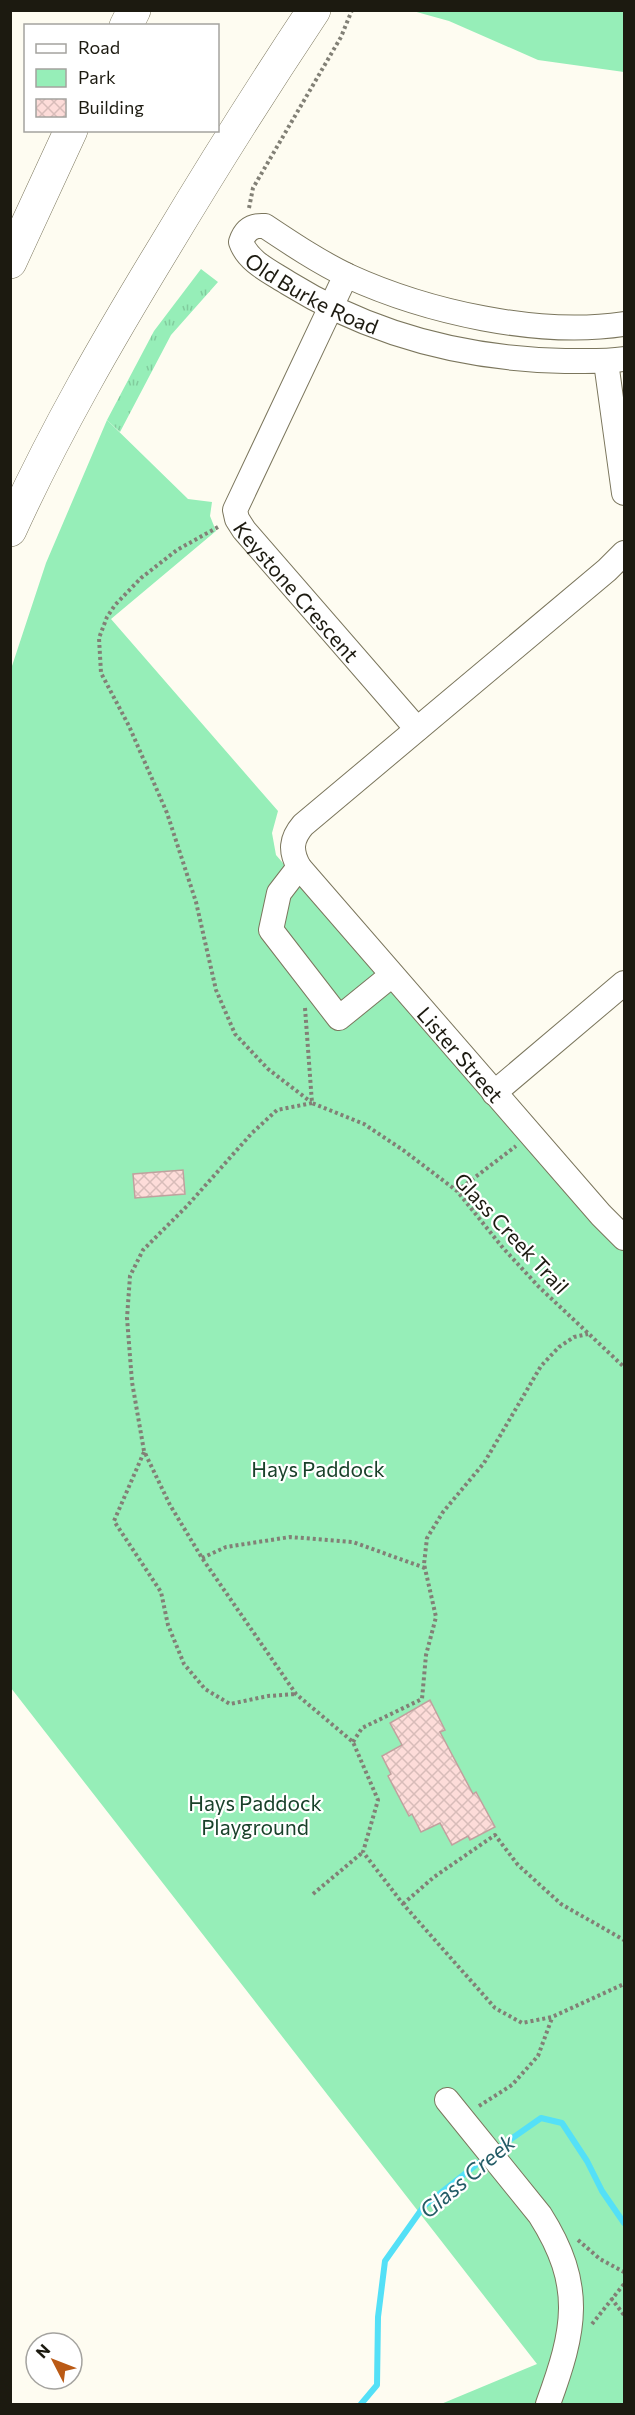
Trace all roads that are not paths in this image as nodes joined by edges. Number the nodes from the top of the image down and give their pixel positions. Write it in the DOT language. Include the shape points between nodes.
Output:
graph roads {
  1 [pos="134,10"];
  2 [pos="314,10"];
  3 [pos="127,24"];
  4 [pos="70,132"];
  5 [pos="10,262"];
  6 [pos="346,275"];
  7 [pos="332,307"];
  8 [pos="624,324"];
  9 [pos="615,360"];
  10 [pos="624,493"];
  11 [pos="10,530"];
  12 [pos="624,553"];
  13 [pos="417,729"];
  14 [pos="299,867"];
  15 [pos="392,975"];
  16 [pos="624,983"];
  17 [pos="494,1093"];
  18 [pos="624,1238"];
  19 [pos="459,2116"];
  20 [pos="548,2404"];
  1 -- 3 [label="highway"];
  2 -- 11 [label="highway" via="106,343 47,451"];
  4 -- 5 [label="highway"];
  6 -- 7 [label="street, Keystone Crescent"];
  6 -- 7 [label="street, Old Burke Road" via="265,226 257,225 244,233 241,242 248,256"];
  6 -- 8 [label="street, Old Burke Road" via="470,316 575,327"];
  7 -- 9 [label="street, Old Burke Road" via="394,333 486,356"];
  7 -- 13 [label="street, Keystone Crescent" via="236,504 237,519"];
  9 -- 10 [label="street"];
  12 -- 13 [label="street"];
  13 -- 14 [label="street" via="303,825 293,839 292,850"];
  14 -- 15 [label="street, Lister Street"];
  14 -- 15 [label="street" via="279,893 271,930 339,1018"];
  15 -- 17 [label="street, Lister Street"];
  16 -- 17 [label="street"];
  17 -- 18 [label="street, Lister Street"];
  19 -- 20 [label="street" via="552,2234 565,2263 572,2314"];
}
